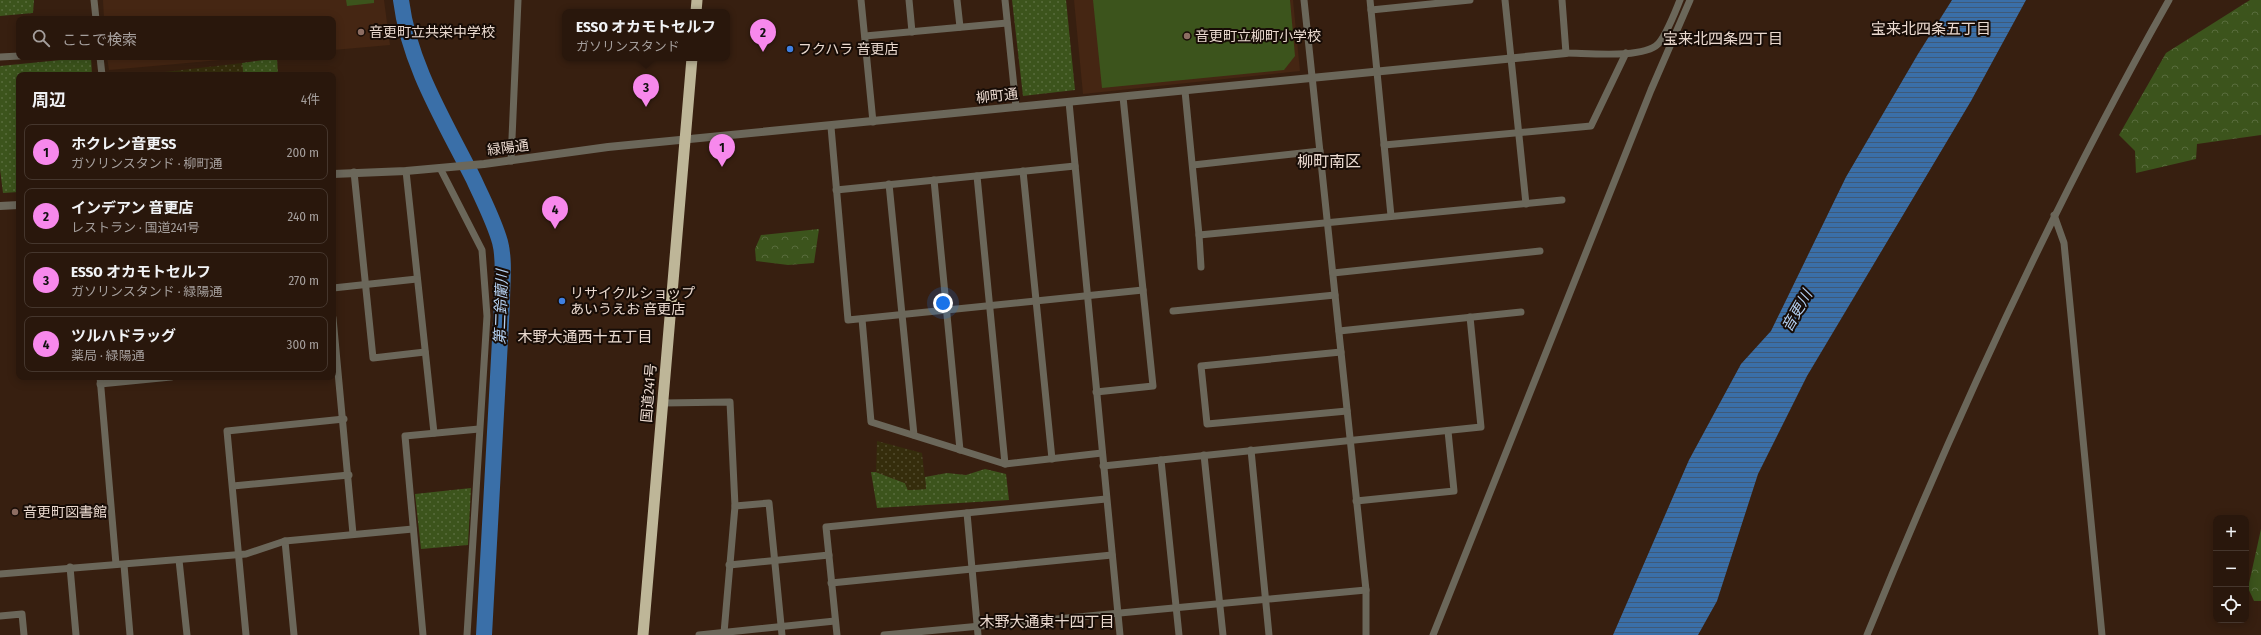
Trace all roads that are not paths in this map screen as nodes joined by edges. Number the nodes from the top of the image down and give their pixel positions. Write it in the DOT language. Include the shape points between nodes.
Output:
graph roads {
  1 [pos="94,0"];
  2 [pos="518,0"];
  3 [pos="861,0"];
  4 [pos="909,0"];
  5 [pos="957,0"];
  6 [pos="1004,0"];
  7 [pos="1304,0"];
  8 [pos="1370,0"];
  9 [pos="1470,0"];
  10 [pos="1505,0"];
  11 [pos="1562,0"];
  12 [pos="1680,0"];
  13 [pos="1690,0"];
  14 [pos="2169,0"];
  15 [pos="1371,10"];
  16 [pos="96,16"];
  17 [pos="1007,23"];
  18 [pos="960,27"];
  19 [pos="912,32"];
  20 [pos="864,36"];
  21 [pos="1566,53"];
  22 [pos="1626,53"];
  23 [pos="16,56"];
  24 [pos="0,57"];
  25 [pos="1511,58"];
  26 [pos="100,60"];
  27 [pos="692,61"];
  28 [pos="1377,71"];
  29 [pos="102,72"];
  30 [pos="1312,77"];
  31 [pos="1185,91"];
  32 [pos="1123,97"];
  33 [pos="1069,102"];
  34 [pos="1016,107"];
  35 [pos="873,122"];
  36 [pos="831,126"];
  37 [pos="1518,132"];
  38 [pos="685,140"];
  39 [pos="1384,145"];
  40 [pos="1320,151"];
  41 [pos="511,161"];
  42 [pos="1193,165"];
  43 [pos="1075,166"];
  44 [pos="444,168"];
  45 [pos="406,171"];
  46 [pos="1023,171"];
  47 [pos="354,172"];
  48 [pos="336,174"];
  49 [pos="978,176"];
  50 [pos="934,180"];
  51 [pos="889,184"];
  52 [pos="836,190"];
  53 [pos="1562,200"];
  54 [pos="1526,204"];
  55 [pos="16,205"];
  56 [pos="0,206"];
  57 [pos="2054,215"];
  58 [pos="1391,216"];
  59 [pos="1327,223"];
  60 [pos="1199,235"];
  61 [pos="1540,251"];
  62 [pos="1201,267"];
  63 [pos="1333,273"];
  64 [pos="417,279"];
  65 [pos="366,284"];
  66 [pos="336,288"];
  67 [pos="1143,290"];
  68 [pos="1335,295"];
  69 [pos="1087,296"];
  70 [pos="1036,301"];
  71 [pos="990,306"];
  72 [pos="946,310"];
  73 [pos="1173,311"];
  74 [pos="1521,312"];
  75 [pos="902,315"];
  76 [pos="1470,317"];
  77 [pos="862,319"];
  78 [pos="1339,331"];
  79 [pos="425,352"];
  80 [pos="1341,352"];
  81 [pos="336,367"];
  82 [pos="118,380"];
  83 [pos="100,381"];
  84 [pos="1096,392"];
  85 [pos="663,404"];
  86 [pos="1347,411"];
  87 [pos="344,419"];
  88 [pos="479,429"];
  89 [pos="1448,430"];
  90 [pos="434,433"];
  91 [pos="914,436"];
  92 [pos="1351,440"];
  93 [pos="960,450"];
  94 [pos="1251,450"];
  95 [pos="1102,453"];
  96 [pos="1204,455"];
  97 [pos="1052,459"];
  98 [pos="1161,460"];
  99 [pos="1006,464"];
  100 [pos="1103,466"];
  101 [pos="349,474"];
  102 [pos="233,486"];
  103 [pos="1106,499"];
  104 [pos="1356,501"];
  105 [pos="735,506"];
  106 [pos="967,513"];
  107 [pos="412,529"];
  108 [pos="354,534"];
  109 [pos="286,541"];
  110 [pos="239,555"];
  111 [pos="829,555"];
  112 [pos="1112,556"];
  113 [pos="180,560"];
  114 [pos="775,560"];
  115 [pos="116,564"];
  116 [pos="729,564"];
  117 [pos="124,565"];
  118 [pos="70,567"];
  119 [pos="972,569"];
  120 [pos="0,574"];
  121 [pos="832,583"];
  122 [pos="1366,590"];
  123 [pos="1266,600"];
  124 [pos="1220,604"];
  125 [pos="1176,608"];
  126 [pos="1118,613"];
  127 [pos="0,616"];
  128 [pos="835,621"];
  129 [pos="978,626"];
  130 [pos="782,627"];
  131 [pos="724,632"];
  132 [pos="24,635"];
  133 [pos="76,635"];
  134 [pos="130,635"];
  135 [pos="187,635"];
  136 [pos="246,635"];
  137 [pos="294,635"];
  138 [pos="423,635"];
  139 [pos="467,635"];
  140 [pos="643,635"];
  141 [pos="699,635"];
  142 [pos="782,635"];
  143 [pos="836,635"];
  144 [pos="884,635"];
  145 [pos="978,635"];
  146 [pos="1120,635"];
  147 [pos="1179,635"];
  148 [pos="1223,635"];
  149 [pos="1269,635"];
  150 [pos="1366,635"];
  151 [pos="1433,635"];
  152 [pos="1867,635"];
  153 [pos="2102,635"];
  1 -- 16 [label="street"];
  2 -- 41 [label="street"];
  3 -- 20 [label="street"];
  4 -- 19 [label="street"];
  5 -- 18 [label="street"];
  6 -- 17 [label="street"];
  7 -- 30 [label="street"];
  8 -- 15 [label="street"];
  9 -- 15 [label="street"];
  10 -- 25 [label="street"];
  11 -- 21 [label="street"];
  12 -- 22 [label="street" via="1659,44 1652,49"];
  13 -- 151 [label="street" via="1648,97"];
  14 -- 57 [label="street" via="2119,89"];
  15 -- 28 [label="street"];
  17 -- 18 [label="street"];
  17 -- 34 [label="street"];
  18 -- 19 [label="street"];
  19 -- 20 [label="street"];
  20 -- 35 [label="street"];
  21 -- 22 [label="street"];
  21 -- 25 [label="street, 柳町通"];
  22 -- 37 [label="street" via="1591,126"];
  23 -- 24 [label="street"];
  25 -- 28 [label="street, 柳町通"];
  25 -- 37 [label="street"];
  26 -- 29 [label="street"];
  27 -- 38 [label="highway, 国道241号"];
  28 -- 30 [label="street, 柳町通"];
  28 -- 39 [label="street"];
  30 -- 31 [label="street, 柳町通"];
  30 -- 40 [label="street"];
  31 -- 32 [label="street, 柳町通"];
  31 -- 42 [label="street"];
  32 -- 33 [label="street, 柳町通"];
  32 -- 67 [label="street"];
  33 -- 34 [label="street, 柳町通"];
  33 -- 43 [label="street"];
  34 -- 35 [label="street, 柳町通"];
  35 -- 36 [label="street, 柳町通"];
  36 -- 38 [label="street, 柳町通"];
  36 -- 52 [label="street"];
  37 -- 39 [label="street"];
  37 -- 54 [label="street"];
  38 -- 41 [label="street, 緑陽通" via="608,147"];
  38 -- 85 [label="highway, 国道241号"];
  39 -- 58 [label="street"];
  40 -- 42 [label="street"];
  40 -- 59 [label="street"];
  41 -- 44 [label="street, 緑陽通"];
  42 -- 60 [label="street"];
  43 -- 46 [label="street"];
  43 -- 69 [label="street"];
  44 -- 45 [label="street, 緑陽通"];
  44 -- 88 [label="street" via="482,250 487,316"];
  45 -- 47 [label="street, 緑陽通"];
  45 -- 64 [label="street"];
  46 -- 49 [label="street"];
  46 -- 70 [label="street"];
  47 -- 48 [label="street, 緑陽通"];
  47 -- 65 [label="street"];
  49 -- 50 [label="street"];
  49 -- 71 [label="street"];
  50 -- 51 [label="street"];
  50 -- 72 [label="street"];
  51 -- 52 [label="street"];
  51 -- 75 [label="street"];
  52 -- 77 [label="street" via="848,320"];
  53 -- 54 [label="street"];
  54 -- 58 [label="street"];
  55 -- 56 [label="street"];
  57 -- 152 [label="street" via="1925,492"];
  57 -- 153 [label="street" via="2064,243"];
  58 -- 59 [label="street"];
  59 -- 60 [label="street"];
  59 -- 63 [label="street"];
  60 -- 62 [label="street"];
  61 -- 63 [label="street"];
  63 -- 68 [label="street"];
  64 -- 65 [label="street"];
  64 -- 79 [label="street"];
  65 -- 66 [label="street"];
  65 -- 79 [label="street" via="374,358"];
  67 -- 69 [label="street"];
  67 -- 84 [label="street" via="1152,386"];
  68 -- 73 [label="street"];
  68 -- 78 [label="street"];
  69 -- 70 [label="street"];
  69 -- 84 [label="street"];
  70 -- 71 [label="street"];
  70 -- 97 [label="street"];
  71 -- 72 [label="street"];
  71 -- 99 [label="street"];
  72 -- 75 [label="street"];
  72 -- 93 [label="street"];
  74 -- 76 [label="street"];
  75 -- 77 [label="street"];
  75 -- 91 [label="street"];
  76 -- 78 [label="street"];
  76 -- 89 [label="street" via="1481,427"];
  77 -- 91 [label="street" via="871,422"];
  78 -- 80 [label="street"];
  79 -- 90 [label="street"];
  80 -- 86 [label="street"];
  80 -- 86 [label="street" via="1201,366 1207,424"];
  81 -- 87 [label="street"];
  82 -- 83 [label="street"];
  83 -- 115 [label="street"];
  84 -- 95 [label="street"];
  85 -- 105 [label="street" via="730,402"];
  85 -- 140 [label="highway, 国道241号"];
  86 -- 92 [label="street"];
  87 -- 101 [label="street"];
  87 -- 102 [label="street" via="227,431"];
  88 -- 90 [label="street"];
  88 -- 139 [label="street"];
  89 -- 92 [label="street"];
  89 -- 104 [label="street" via="1454,491"];
  90 -- 107 [label="street" via="405,436"];
  91 -- 93 [label="street"];
  92 -- 94 [label="street"];
  92 -- 104 [label="street"];
  93 -- 99 [label="street"];
  94 -- 96 [label="street"];
  94 -- 123 [label="street"];
  95 -- 97 [label="street"];
  95 -- 100 [label="street"];
  96 -- 98 [label="street"];
  96 -- 124 [label="street"];
  97 -- 99 [label="street"];
  98 -- 100 [label="street"];
  98 -- 125 [label="street"];
  100 -- 103 [label="street"];
  101 -- 102 [label="street"];
  101 -- 108 [label="street"];
  102 -- 110 [label="street"];
  103 -- 106 [label="street"];
  103 -- 112 [label="street"];
  104 -- 122 [label="street"];
  105 -- 114 [label="street" via="769,503"];
  105 -- 116 [label="street"];
  106 -- 111 [label="street" via="826,527"];
  106 -- 119 [label="street"];
  107 -- 108 [label="street"];
  107 -- 138 [label="street"];
  108 -- 109 [label="street"];
  109 -- 110 [label="street"];
  109 -- 137 [label="street"];
  110 -- 113 [label="street"];
  110 -- 136 [label="street"];
  111 -- 114 [label="street"];
  111 -- 121 [label="street"];
  112 -- 119 [label="street"];
  112 -- 126 [label="street"];
  113 -- 117 [label="street"];
  113 -- 135 [label="street"];
  114 -- 116 [label="street"];
  114 -- 130 [label="street"];
  115 -- 117 [label="street"];
  115 -- 118 [label="street"];
  116 -- 131 [label="street"];
  117 -- 134 [label="street"];
  118 -- 120 [label="street"];
  118 -- 133 [label="street"];
  119 -- 121 [label="street"];
  119 -- 129 [label="street"];
  121 -- 128 [label="street"];
  122 -- 123 [label="street"];
  122 -- 150 [label="street"];
  123 -- 124 [label="street"];
  123 -- 149 [label="street"];
  124 -- 125 [label="street"];
  124 -- 148 [label="street"];
  125 -- 126 [label="street"];
  125 -- 147 [label="street"];
  126 -- 129 [label="street"];
  126 -- 146 [label="street"];
  127 -- 132 [label="street" via="22,614"];
  128 -- 130 [label="street"];
  128 -- 143 [label="street"];
  129 -- 144 [label="street"];
  129 -- 145 [label="street"];
  130 -- 131 [label="street"];
  130 -- 142 [label="street"];
  131 -- 141 [label="street"];
}
